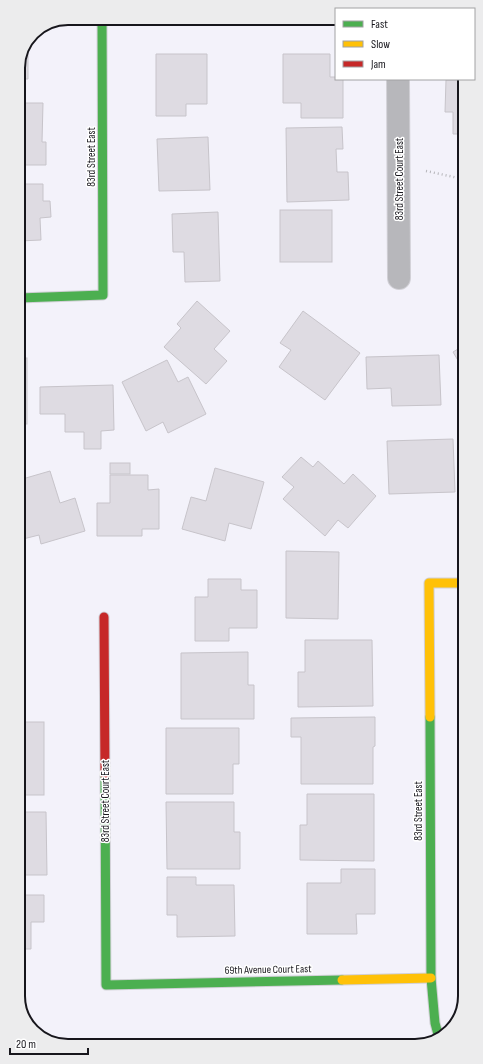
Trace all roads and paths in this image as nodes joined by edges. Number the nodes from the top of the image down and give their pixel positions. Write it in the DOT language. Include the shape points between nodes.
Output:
graph roads {
  1 [pos="102,25"];
  2 [pos="398,80"];
  3 [pos="426,171"];
  4 [pos="458,178"];
  5 [pos="399,278"];
  6 [pos="25,298"];
  7 [pos="458,582"];
  8 [pos="104,617"];
  9 [pos="431,978"];
  10 [pos="106,985"];
  11 [pos="437,1032"];
  1 -- 6 [label="street, 83rd Street East" via="103,296"];
  2 -- 5 [label="street, 83rd Street Court East"];
  3 -- 4 [label="path"];
  7 -- 9 [label="street, 83rd Street East" via="428,583"];
  8 -- 10 [label="street, 83rd Street Court East"];
  9 -- 10 [label="street, 69th Avenue Court East"];
  9 -- 11 [label="street, 83rd Street East"];
}
